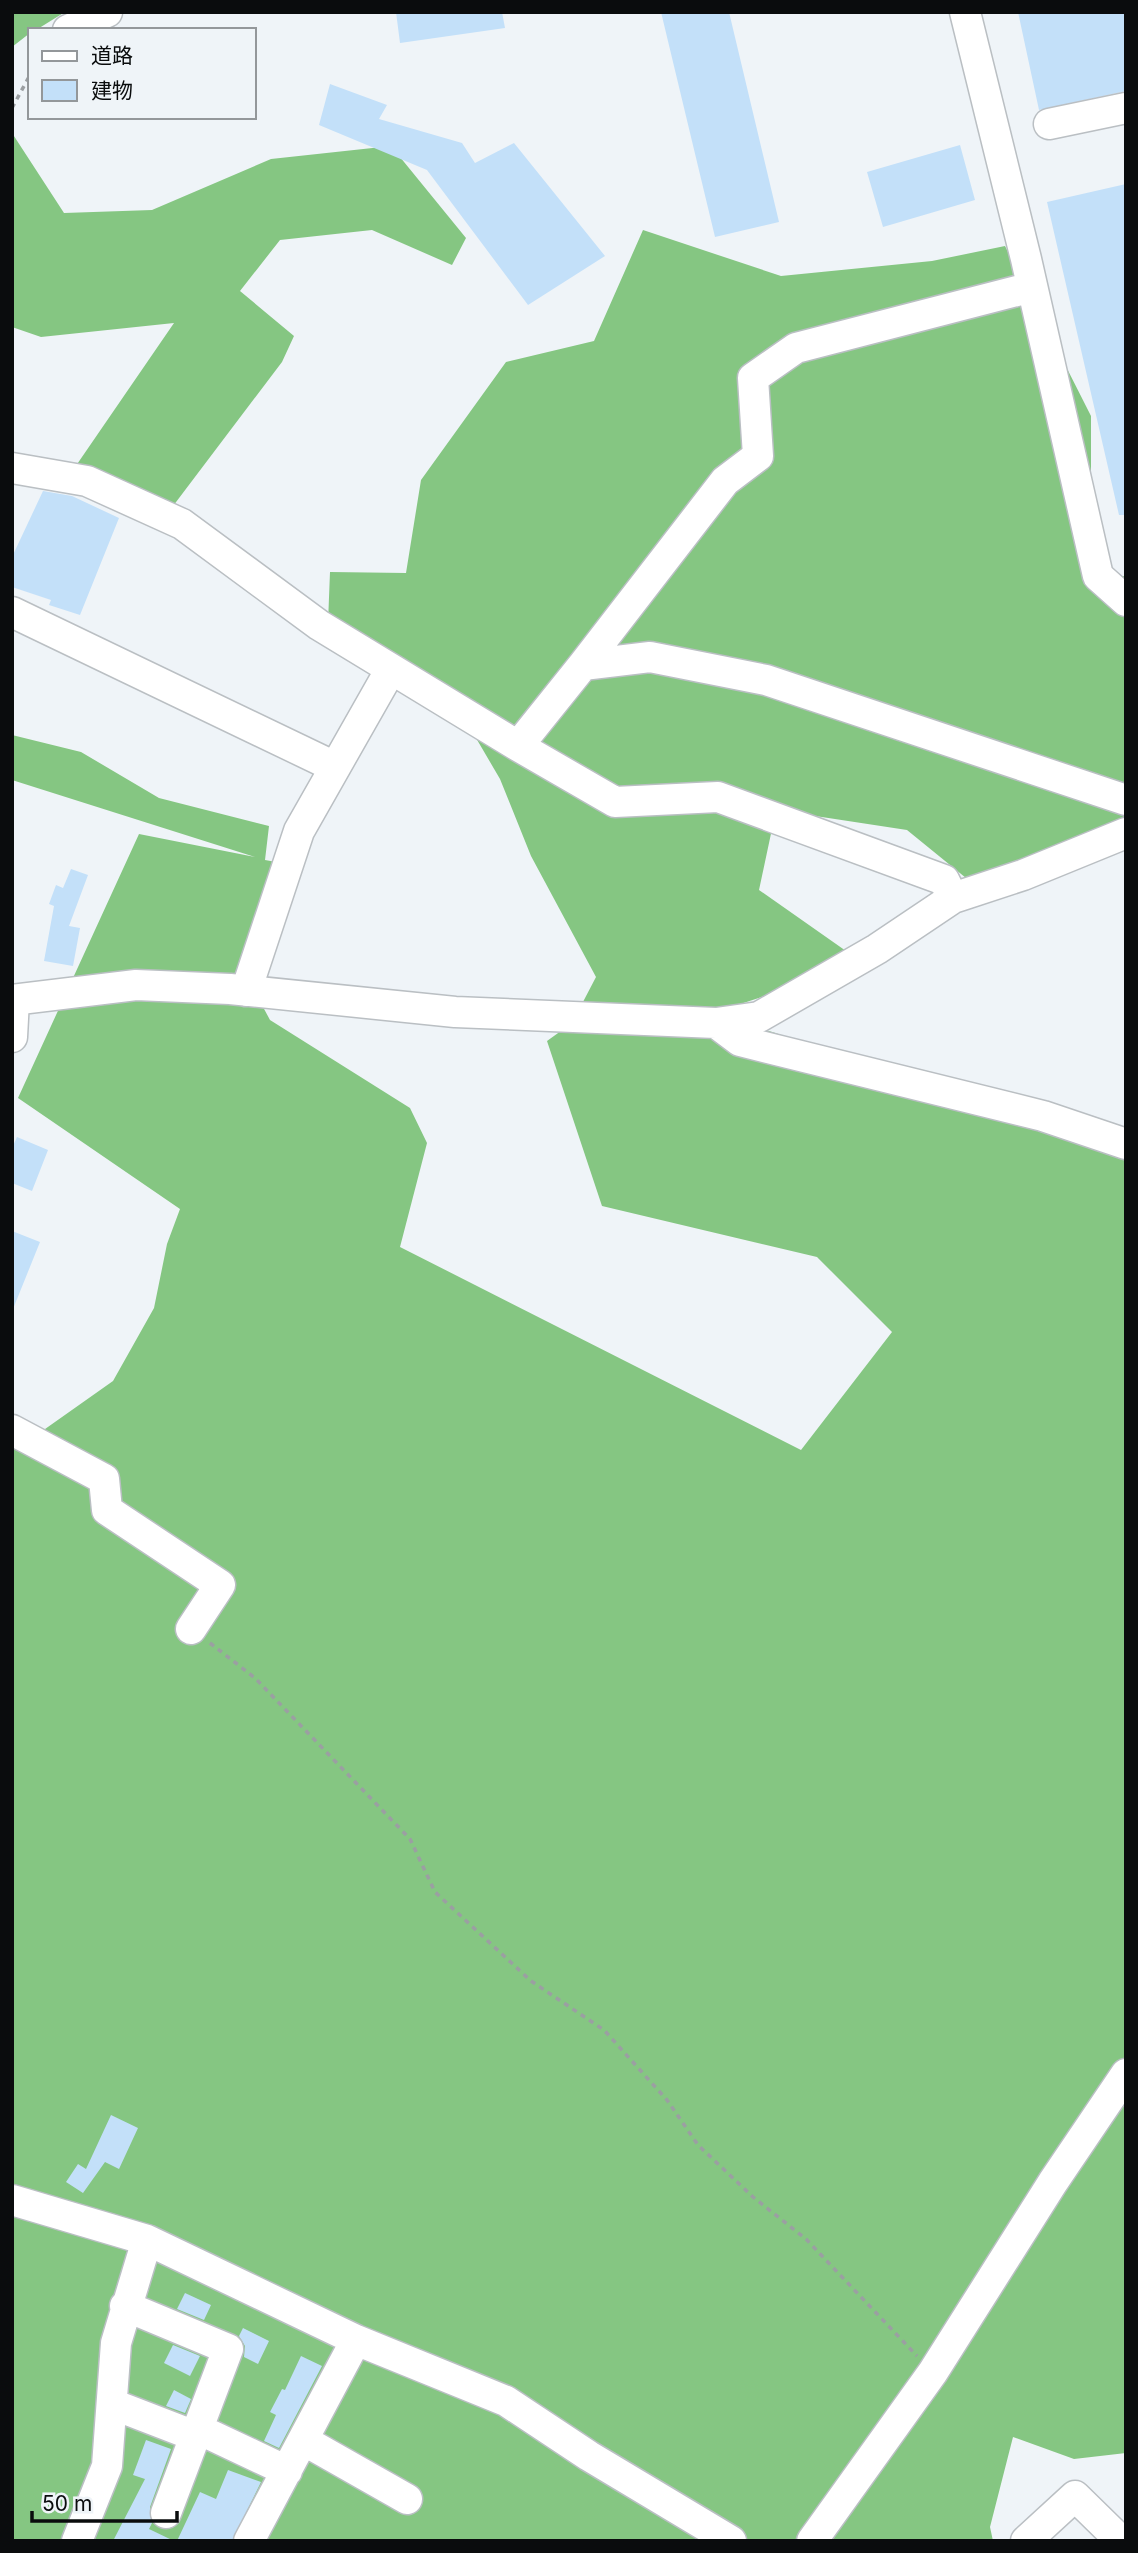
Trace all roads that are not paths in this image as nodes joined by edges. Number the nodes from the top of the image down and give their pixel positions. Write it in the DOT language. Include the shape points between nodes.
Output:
graph roads {
  1 [pos="107,12"];
  2 [pos="965,12"];
  3 [pos="72,28"];
  4 [pos="1126,108"];
  5 [pos="1049,124"];
  6 [pos="1032,287"];
  7 [pos="12,468"];
  8 [pos="1126,600"];
  9 [pos="12,612"];
  10 [pos="583,665"];
  11 [pos="391,669"];
  12 [pos="518,746"];
  13 [pos="335,767"];
  14 [pos="1126,800"];
  15 [pos="1126,834"];
  16 [pos="953,898"];
  17 [pos="246,991"];
  18 [pos="13,1000"];
  19 [pos="716,1023"];
  20 [pos="12,1037"];
  21 [pos="1126,1144"];
  22 [pos="12,1430"];
  23 [pos="191,1629"];
  24 [pos="1126,2074"];
  25 [pos="12,2200"];
  26 [pos="147,2240"];
  27 [pos="125,2306"];
  28 [pos="356,2340"];
  29 [pos="112,2404"];
  30 [pos="197,2432"];
  31 [pos="303,2440"];
  32 [pos="287,2471"];
  33 [pos="407,2499"];
  34 [pos="166,2513"];
  35 [pos="77,2541"];
  36 [pos="249,2541"];
  37 [pos="731,2541"];
  38 [pos="812,2541"];
  39 [pos="1026,2541"];
  40 [pos="1121,2541"];
  1 -- 3 [label="street"];
  2 -- 6 [label="street"];
  4 -- 5 [label="street"];
  6 -- 8 [label="street" via="1098,576"];
  6 -- 10 [label="street" via="796,348 753,378 758,456 725,481"];
  7 -- 11 [label="street" via="87,481 181,524 319,625"];
  9 -- 13 [label="street"];
  10 -- 12 [label="street"];
  10 -- 14 [label="street" via="649,657 766,680"];
  11 -- 12 [label="street"];
  11 -- 13 [label="street"];
  12 -- 16 [label="street" via="615,802 718,797 944,880"];
  13 -- 17 [label="street" via="299,831"];
  15 -- 16 [label="street"];
  16 -- 19 [label="street" via="877,949 759,1017"];
  17 -- 18 [label="street" via="136,985"];
  17 -- 19 [label="street" via="455,1012"];
  18 -- 20 [label="street"];
  19 -- 21 [label="street" via="740,1041 1043,1116"];
  22 -- 23 [label="street" via="104,1479 107,1510 220,1585"];
  24 -- 38 [label="street" via="933,2372"];
  25 -- 26 [label="street"];
  26 -- 27 [label="street"];
  26 -- 28 [label="street"];
  27 -- 29 [label="street" via="116,2343"];
  27 -- 30 [label="street" via="228,2349"];
  28 -- 31 [label="street"];
  28 -- 37 [label="street" via="506,2401"];
  29 -- 30 [label="street"];
  29 -- 35 [label="street" via="107,2466"];
  30 -- 32 [label="street"];
  30 -- 34 [label="street"];
  31 -- 32 [label="street"];
  31 -- 33 [label="street"];
  32 -- 36 [label="street"];
  39 -- 40 [label="street" via="1075,2496"];
}
